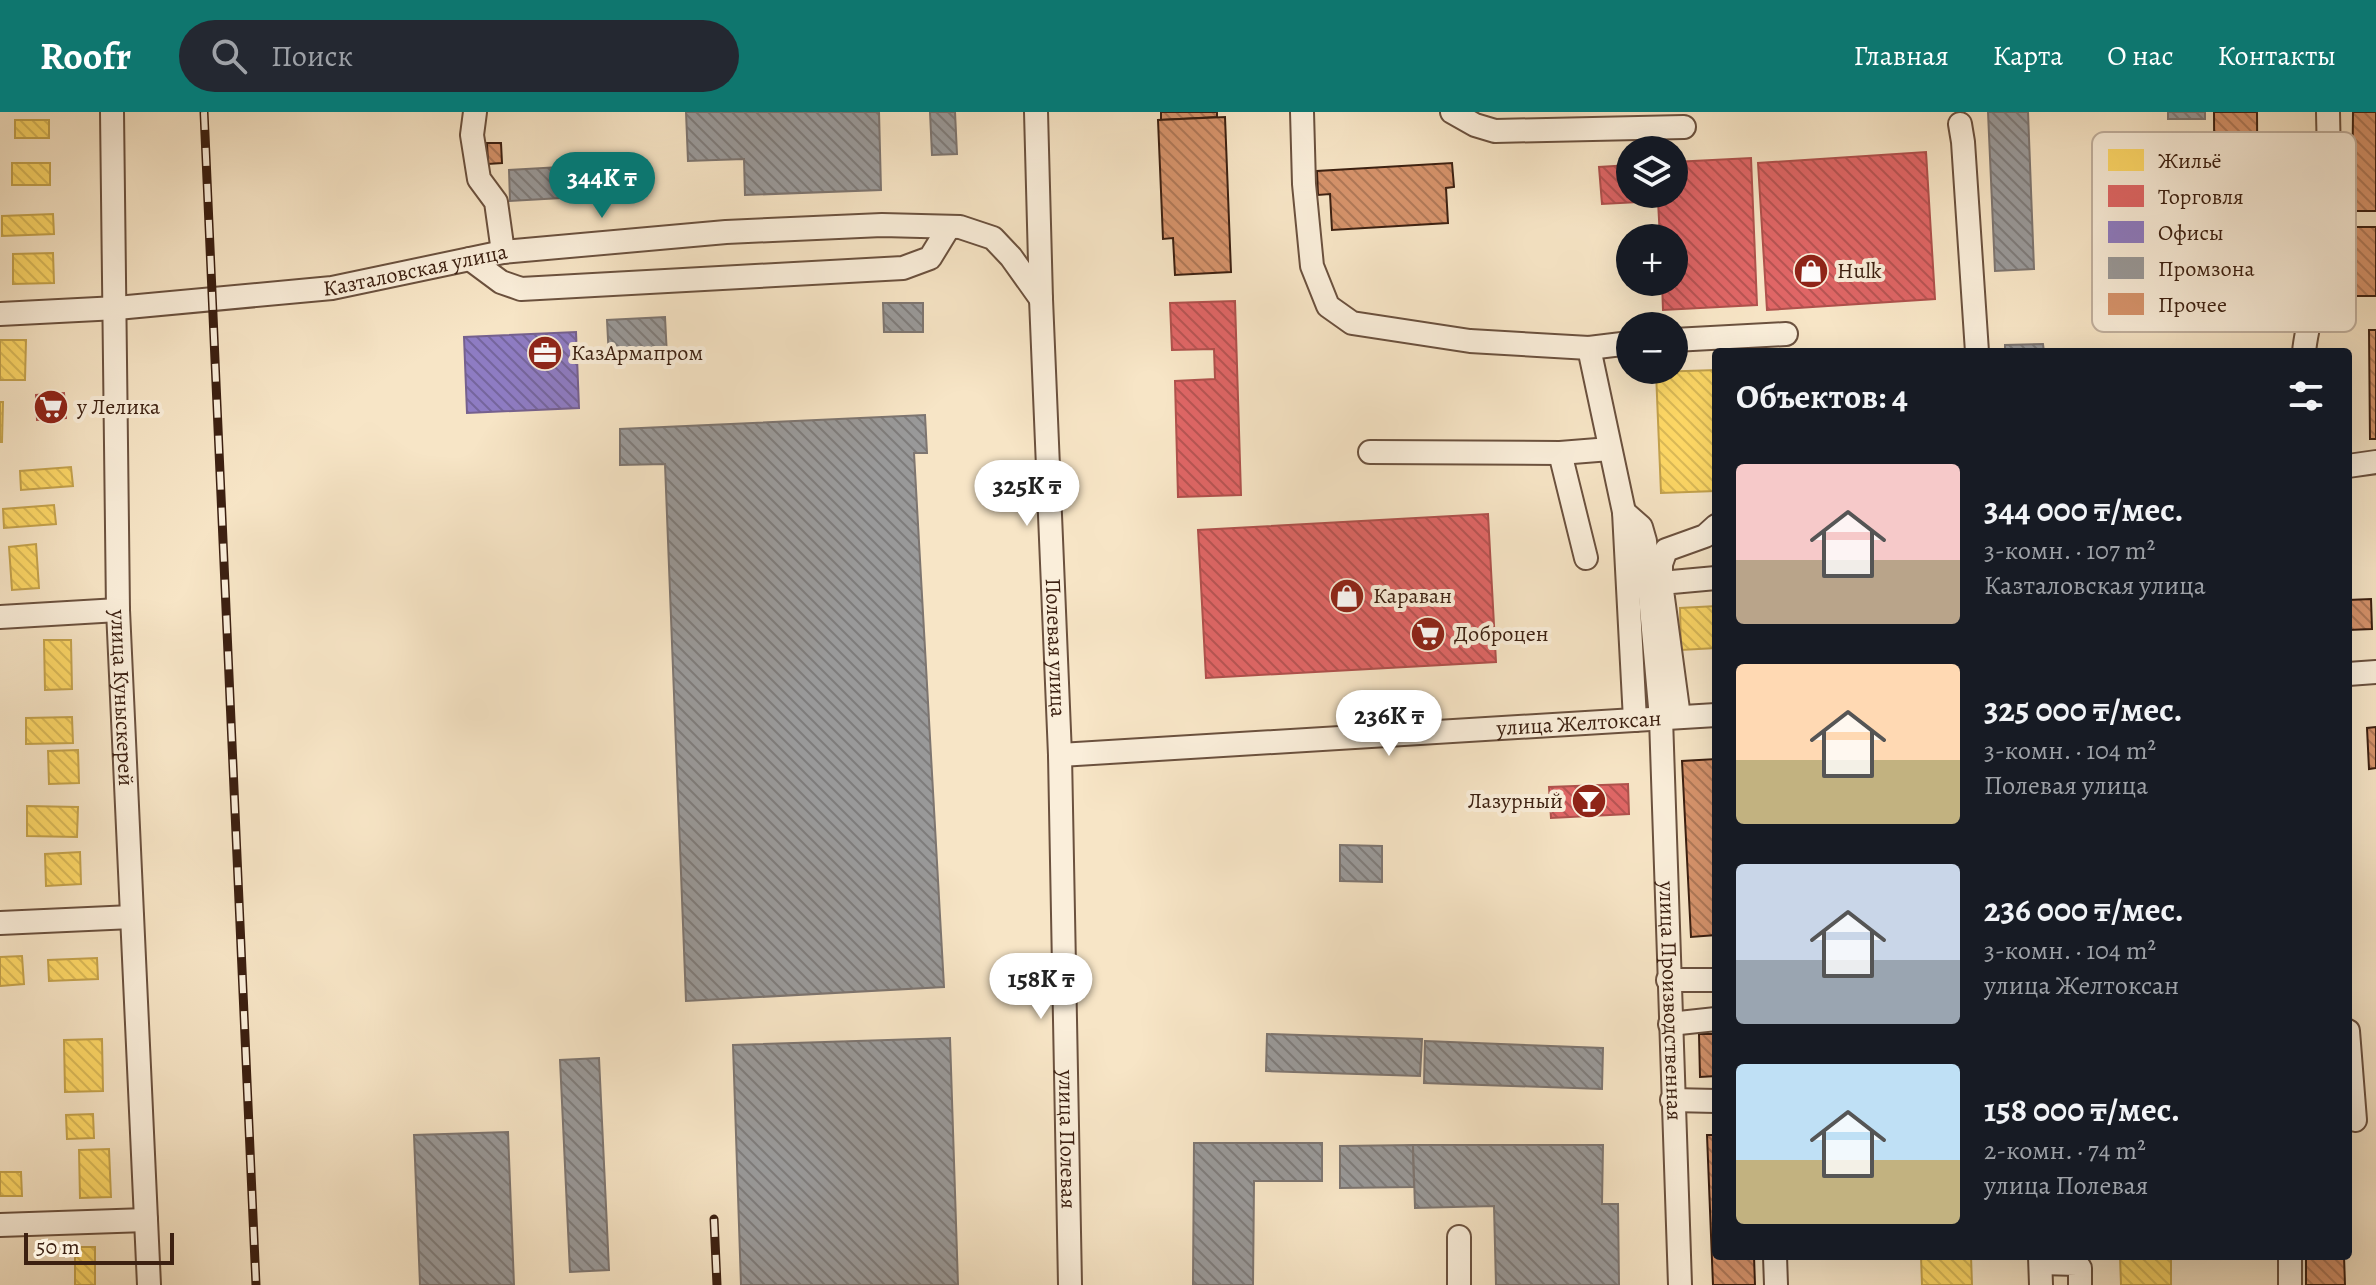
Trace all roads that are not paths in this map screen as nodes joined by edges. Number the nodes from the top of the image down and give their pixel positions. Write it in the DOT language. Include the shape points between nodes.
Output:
graph roads {
  1 [pos="112,112"];
  2 [pos="475,112"];
  3 [pos="1036,112"];
  4 [pos="1302,112"];
  5 [pos="1452,112"];
  6 [pos="2328,112"];
  7 [pos="1960,124"];
  8 [pos="1684,127"];
  9 [pos="2328,132"];
  10 [pos="949,227"];
  11 [pos="503,252"];
  12 [pos="470,259"];
  13 [pos="1041,299"];
  14 [pos="117,308"];
  15 [pos="0,314"];
  16 [pos="1786,334"];
  17 [pos="1688,339"];
  18 [pos="1616,345"];
  19 [pos="1589,348"];
  20 [pos="1977,348"];
  21 [pos="1610,449"];
  22 [pos="1370,452"];
  23 [pos="1560,453"];
  24 [pos="2376,462"];
  25 [pos="2352,465"];
  26 [pos="1624,512"];
  27 [pos="1712,530"];
  28 [pos="1586,558"];
  29 [pos="1712,578"];
  30 [pos="1661,583"];
  31 [pos="118,610"];
  32 [pos="0,617"];
  33 [pos="2376,672"];
  34 [pos="2352,674"];
  35 [pos="1712,715"];
  36 [pos="1670,718"];
  37 [pos="1635,720"];
  38 [pos="1060,755"];
  39 [pos="132,917"];
  40 [pos="0,923"];
  41 [pos="1668,980"];
  42 [pos="1712,980"];
  43 [pos="1712,1019"];
  44 [pos="1670,1024"];
  45 [pos="2352,1061"];
  46 [pos="1672,1100"];
  47 [pos="1712,1101"];
  48 [pos="2360,1120"];
  49 [pos="146,1220"];
  50 [pos="0,1225"];
  51 [pos="1459,1237"];
  52 [pos="1775,1260"];
  53 [pos="2290,1260"];
  54 [pos="2041,1268"];
  55 [pos="149,1285"];
  56 [pos="1070,1285"];
  57 [pos="1459,1285"];
  58 [pos="1680,1285"];
  59 [pos="1776,1285"];
  60 [pos="2080,1285"];
  61 [pos="2290,1285"];
  1 -- 14 [label="street, улица Куныскерей"];
  2 -- 11 [label="street" via="472,135 479,179 496,202"];
  3 -- 13 [label="street"];
  4 -- 19 [label="street" via="1312,266 1328,306 1352,323 1470,341"];
  5 -- 8 [label="street" via="1495,131"];
  6 -- 9 [label="street"];
  7 -- 20 [label="street"];
  10 -- 11 [label="street, Казталовская улица" via="726,232"];
  10 -- 12 [label="street" via="930,258 903,268 521,289 501,282"];
  10 -- 13 [label="street, Казталовская улица" via="993,238"];
  11 -- 12 [label="street, Казталовская улица"];
  12 -- 14 [label="street, Казталовская улица" via="332,288"];
  13 -- 38 [label="street, Полевая улица"];
  14 -- 15 [label="street, Казталовская улица"];
  14 -- 31 [label="street, улица Куныскерей"];
  16 -- 17 [label="street"];
  18 -- 19 [label="street"];
  19 -- 21 [label="street"];
  21 -- 23 [label="street"];
  21 -- 26 [label="street"];
  22 -- 23 [label="street"];
  23 -- 28 [label="street"];
  24 -- 25 [label="street"];
  26 -- 36 [label="street" via="1641,527 1645,541"];
  26 -- 37 [label="street"];
  27 -- 30 [label="street" via="1666,550"];
  29 -- 30 [label="street"];
  30 -- 36 [label="street"];
  31 -- 32 [label="street"];
  31 -- 39 [label="street, улица Куныскерей"];
  33 -- 34 [label="street"];
  35 -- 36 [label="street, улица Желтоксан"];
  36 -- 37 [label="street, улица Желтоксан"];
  36 -- 41 [label="street, улица Производственная"];
  37 -- 38 [label="street, улица Желтоксан"];
  38 -- 56 [label="street, улица Полевая"];
  39 -- 40 [label="street"];
  39 -- 49 [label="street, улица Куныскерей"];
  41 -- 42 [label="street"];
  41 -- 44 [label="street, улица Производственная"];
  43 -- 44 [label="street"];
  44 -- 46 [label="street, улица Производственная"];
  45 -- 48 [label="street"];
  46 -- 47 [label="street"];
  46 -- 58 [label="street, улица Производственная"];
  49 -- 50 [label="street"];
  49 -- 55 [label="street, улица Куныскерей"];
  51 -- 57 [label="street"];
  52 -- 59 [label="street"];
  53 -- 61 [label="street"];
  54 -- 60 [label="street" via="2077,1264"];
}
